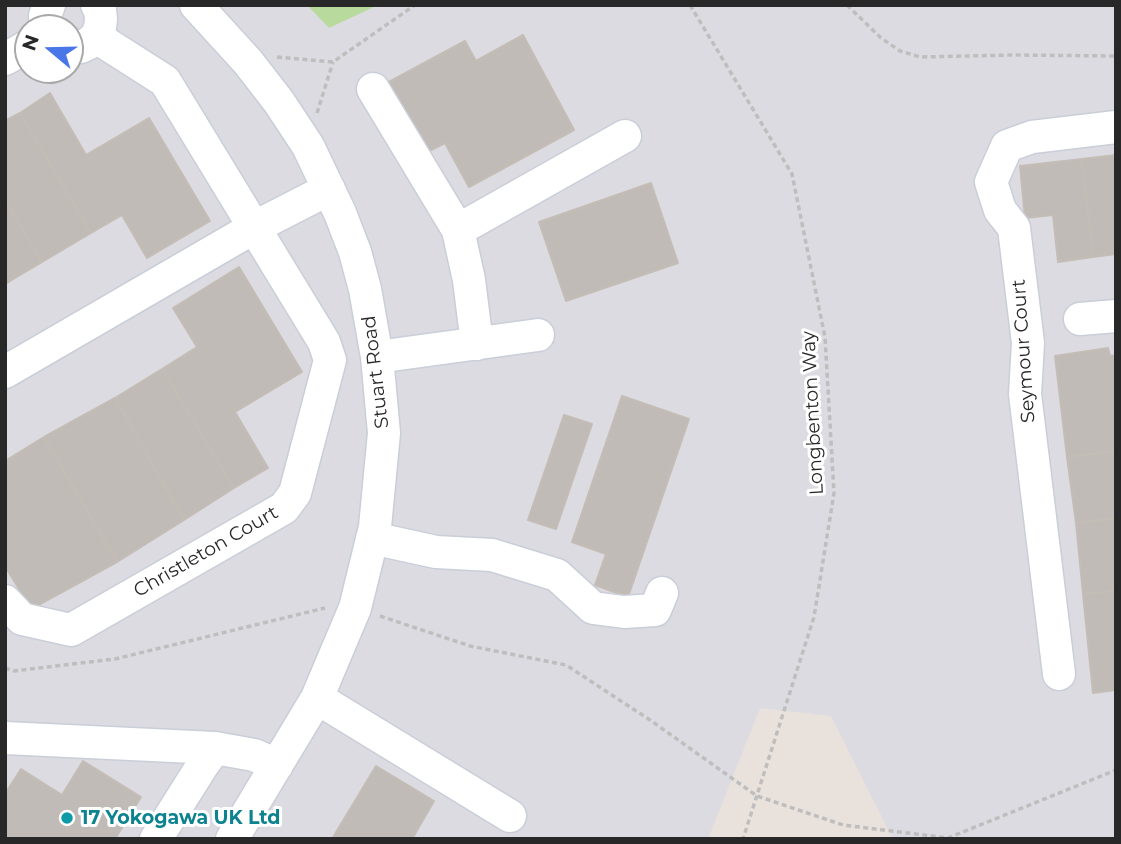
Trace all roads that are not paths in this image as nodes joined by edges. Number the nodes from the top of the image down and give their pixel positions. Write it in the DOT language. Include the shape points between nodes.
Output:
graph roads {
  1 [pos="97,5"];
  2 [pos="207,9"];
  3 [pos="84,41"];
  4 [pos="84,42"];
  5 [pos="373,89"];
  6 [pos="1116,127"];
  7 [pos="625,136"];
  8 [pos="329,189"];
  9 [pos="255,227"];
  10 [pos="458,230"];
  11 [pos="1116,316"];
  12 [pos="1080,319"];
  13 [pos="538,335"];
  14 [pos="477,344"];
  15 [pos="377,357"];
  16 [pos="5,372"];
  17 [pos="372,538"];
  18 [pos="662,593"];
  19 [pos="5,601"];
  20 [pos="1059,674"];
  21 [pos="317,698"];
  22 [pos="5,738"];
  23 [pos="215,748"];
  24 [pos="277,765"];
  25 [pos="510,816"];
  26 [pos="156,839"];
  27 [pos="232,839"];
  1 -- 3 [label="street, Christleton Court" via="102,19"];
  2 -- 8 [label="street, Stuart Road" via="279,102"];
  4 -- 9 [label="street, Christleton Court" via="165,81"];
  5 -- 10 [label="street"];
  6 -- 20 [label="street, Seymour Court" via="1032,137 1007,146 991,182 1000,210 1014,228 1028,343 1025,394"];
  7 -- 10 [label="street"];
  8 -- 9 [label="street"];
  8 -- 15 [label="street, Stuart Road" via="355,252"];
  9 -- 16 [label="street"];
  9 -- 19 [label="street, Christleton Court" via="324,342 330,360 296,493 284,508 71,630 23,619"];
  10 -- 14 [label="street"];
  11 -- 12 [label="street"];
  13 -- 14 [label="street"];
  14 -- 15 [label="street"];
  15 -- 17 [label="street, Stuart Road" via="384,433"];
  17 -- 18 [label="street" via="436,552 492,555 557,575 593,608 654,610"];
  17 -- 21 [label="street, Stuart Road" via="355,608"];
  21 -- 24 [label="street, Stuart Road"];
  21 -- 25 [label="street"];
  22 -- 23 [label="street"];
  23 -- 24 [label="street" via="254,755"];
  23 -- 26 [label="street"];
  24 -- 27 [label="street, Stuart Road"];
}
